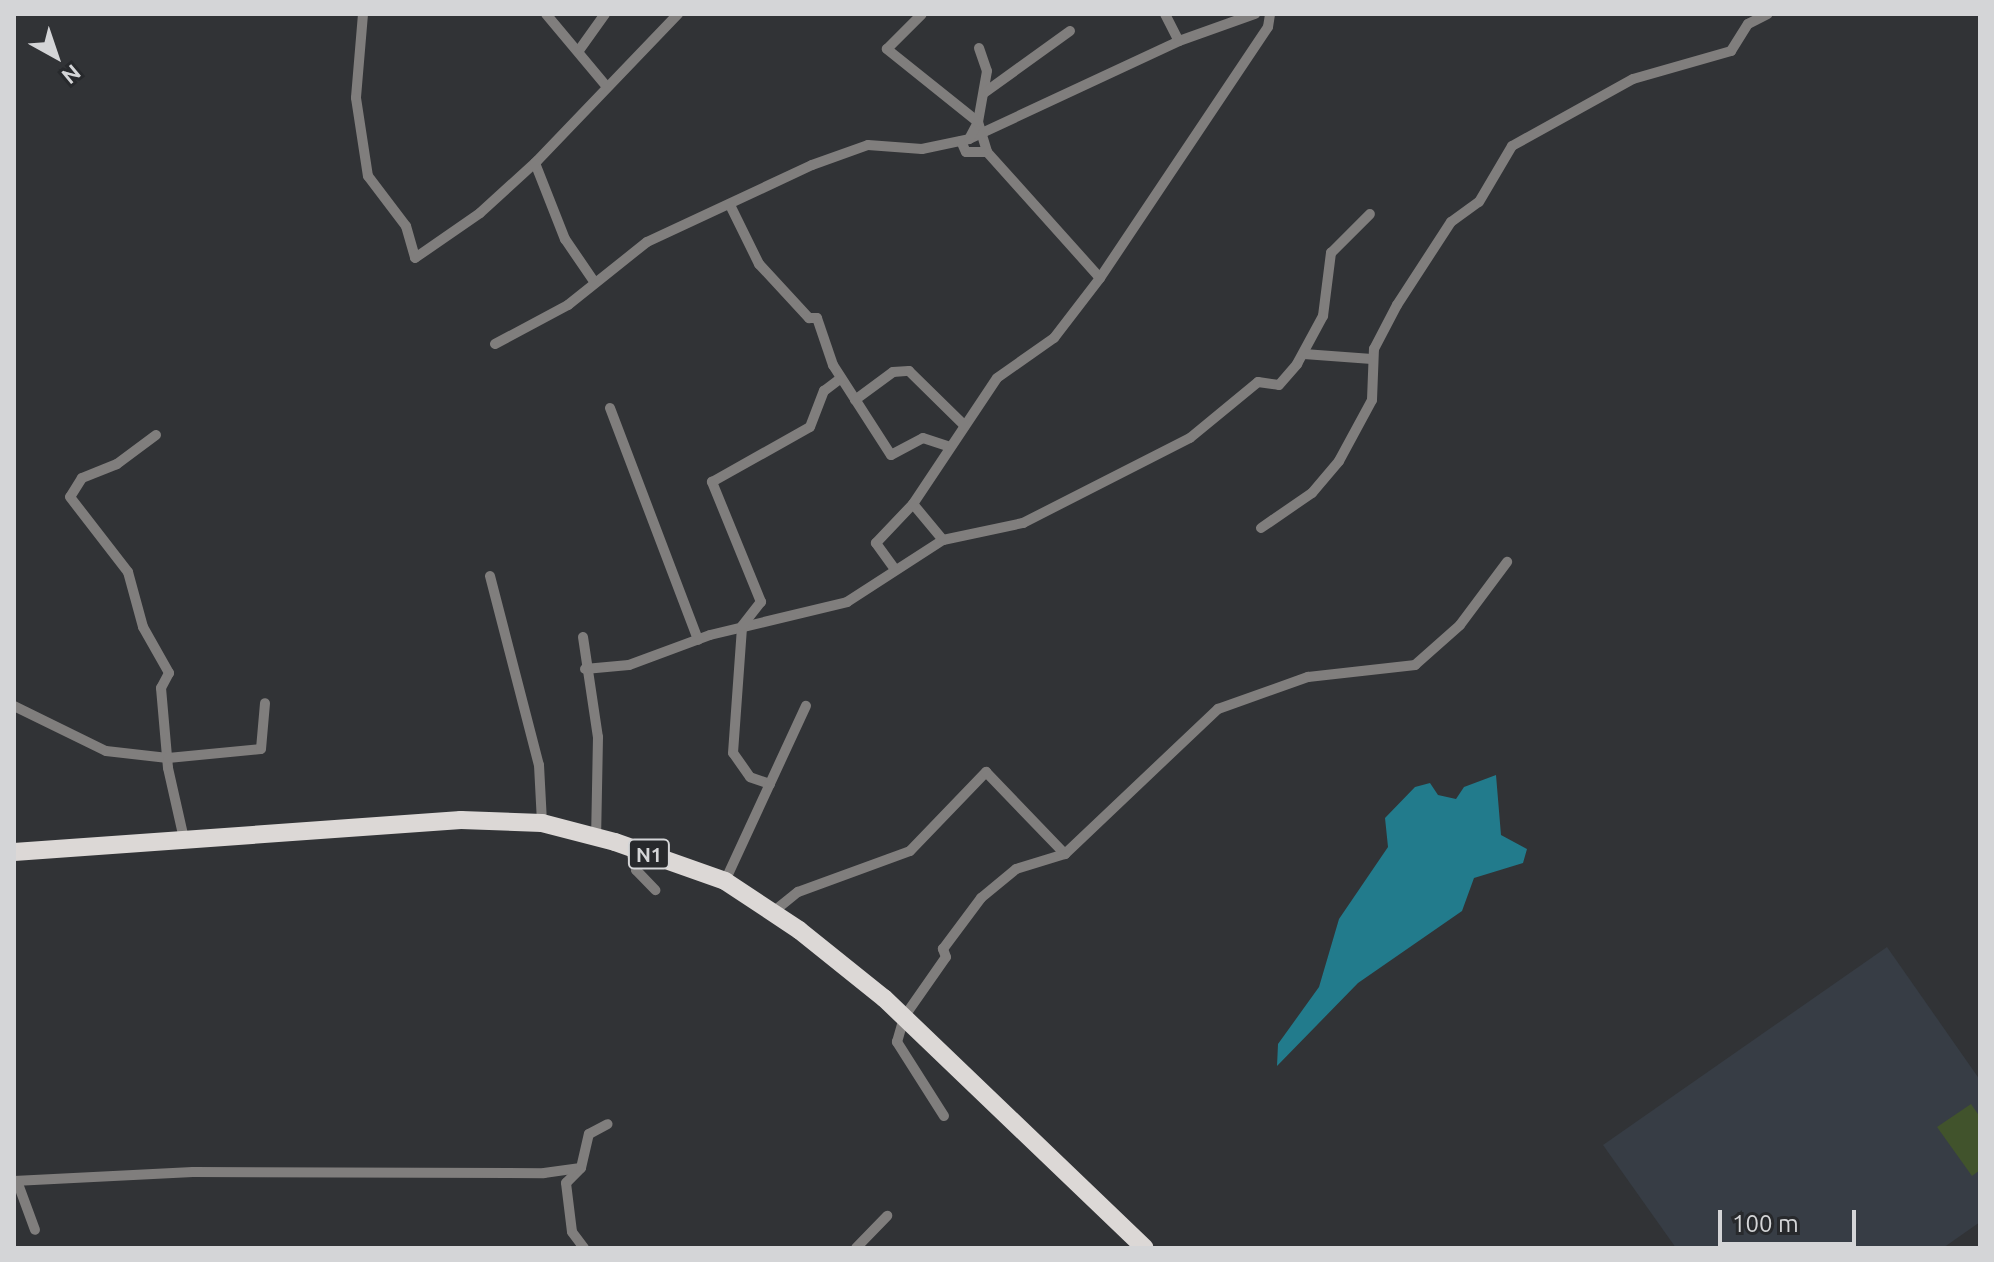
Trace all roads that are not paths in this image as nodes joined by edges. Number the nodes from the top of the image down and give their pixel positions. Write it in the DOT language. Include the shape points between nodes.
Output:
graph roads {
  1 [pos="363,14"];
  2 [pos="546,14"];
  3 [pos="605,14"];
  4 [pos="678,14"];
  5 [pos="922,14"];
  6 [pos="1165,14"];
  7 [pos="1255,14"];
  8 [pos="1768,14"];
  9 [pos="1273,15"];
  10 [pos="1070,31"];
  11 [pos="1179,41"];
  12 [pos="979,48"];
  13 [pos="580,49"];
  14 [pos="607,87"];
  15 [pos="984,93"];
  16 [pos="978,122"];
  17 [pos="970,138"];
  18 [pos="987,152"];
  19 [pos="535,163"];
  20 [pos="730,205"];
  21 [pos="1370,214"];
  22 [pos="1100,278"];
  23 [pos="593,280"];
  24 [pos="495,344"];
  25 [pos="1304,354"];
  26 [pos="1372,359"];
  27 [pos="841,378"];
  28 [pos="855,400"];
  29 [pos="610,408"];
  30 [pos="965,426"];
  31 [pos="156,435"];
  32 [pos="950,447"];
  33 [pos="913,504"];
  34 [pos="1261,528"];
  35 [pos="943,540"];
  36 [pos="1507,562"];
  37 [pos="894,568"];
  38 [pos="490,576"];
  39 [pos="742,626"];
  40 [pos="583,637"];
  41 [pos="698,640"];
  42 [pos="585,669"];
  43 [pos="265,703"];
  44 [pos="14,706"];
  45 [pos="806,706"];
  46 [pos="168,758"];
  47 [pos="770,784"];
  48 [pos="542,823"];
  49 [pos="596,837"];
  50 [pos="184,839"];
  51 [pos="630,847"];
  52 [pos="14,852"];
  53 [pos="1065,854"];
  54 [pos="725,881"];
  55 [pos="655,890"];
  56 [pos="773,912"];
  57 [pos="904,1017"];
  58 [pos="944,1116"];
  59 [pos="608,1124"];
  60 [pos="14,1167"];
  61 [pos="581,1168"];
  62 [pos="15,1183"];
  63 [pos="887,1216"];
  64 [pos="35,1230"];
  65 [pos="584,1248"];
  66 [pos="856,1248"];
  67 [pos="1145,1248"];
  1 -- 19 [label="street" via="356,98 368,176 406,226 415,258"];
  2 -- 13 [label="street"];
  3 -- 13 [label="street"];
  4 -- 14 [label="street"];
  5 -- 16 [label="street" via="887,49"];
  6 -- 11 [label="street"];
  7 -- 11 [label="street"];
  8 -- 26 [label="street" via="1748,24 1731,51 1633,79 1532,141 1512,146 1479,202 1451,222"];
  9 -- 22 [label="street"];
  10 -- 15 [label="street"];
  11 -- 17 [label="street"];
  12 -- 15 [label="street" via="987,71"];
  13 -- 14 [label="street"];
  14 -- 19 [label="street"];
  15 -- 16 [label="street"];
  16 -- 17 [label="street"];
  17 -- 18 [label="street"];
  17 -- 18 [label="street" via="966,152"];
  17 -- 20 [label="street" via="922,149 868,145"];
  18 -- 22 [label="street"];
  19 -- 23 [label="street" via="565,239"];
  20 -- 23 [label="street" via="647,242"];
  20 -- 27 [label="street" via="759,264 809,318 817,318"];
  21 -- 25 [label="street" via="1331,253 1323,316"];
  22 -- 30 [label="street" via="1054,338 997,378"];
  23 -- 24 [label="street" via="568,305"];
  25 -- 26 [label="street"];
  25 -- 35 [label="street" via="1279,385 1258,382 1223,416 1148,460 1023,523"];
  26 -- 34 [label="street" via="1372,400 1339,461 1312,493"];
  27 -- 28 [label="street"];
  27 -- 39 [label="street" via="824,391 810,427 712,482 761,602"];
  28 -- 30 [label="street" via="893,372 909,371"];
  28 -- 32 [label="street" via="891,455 923,438"];
  29 -- 41 [label="street"];
  30 -- 32 [label="street"];
  31 -- 46 [label="street" via="117,464 82,478 70,497 128,572 143,627 169,673 161,688"];
  32 -- 33 [label="street"];
  33 -- 35 [label="street"];
  33 -- 37 [label="street" via="876,543"];
  35 -- 37 [label="street"];
  36 -- 53 [label="street" via="1460,625 1415,665 1308,677 1218,709"];
  37 -- 39 [label="street" via="847,602"];
  38 -- 48 [label="street" via="539,765"];
  39 -- 41 [label="street"];
  39 -- 47 [label="street" via="733,753 750,777"];
  40 -- 42 [label="street"];
  41 -- 42 [label="street" via="629,665"];
  42 -- 49 [label="street" via="598,737"];
  43 -- 46 [label="street" via="261,749"];
  44 -- 46 [label="street" via="106,751"];
  45 -- 47 [label="street"];
  46 -- 50 [label="street"];
  47 -- 54 [label="street"];
  48 -- 49 [label="highway, N1"];
  48 -- 50 [label="highway, N1" via="461,820"];
  49 -- 51 [label="highway, N1"];
  50 -- 52 [label="highway, N1"];
  51 -- 54 [label="highway, N1"];
  51 -- 55 [label="street" via="636,870"];
  53 -- 56 [label="street" via="986,772 910,851 798,892"];
  53 -- 57 [label="street" via="1016,869 981,898"];
  54 -- 56 [label="highway, N1"];
  56 -- 57 [label="highway, N1"];
  57 -- 58 [label="street" via="897,1042"];
  57 -- 67 [label="highway, N1"];
  59 -- 61 [label="street" via="589,1134"];
  60 -- 62 [label="street"];
  61 -- 62 [label="street"];
  61 -- 65 [label="street" via="566,1183 572,1232"];
  62 -- 64 [label="street"];
  63 -- 66 [label="street"];
}
